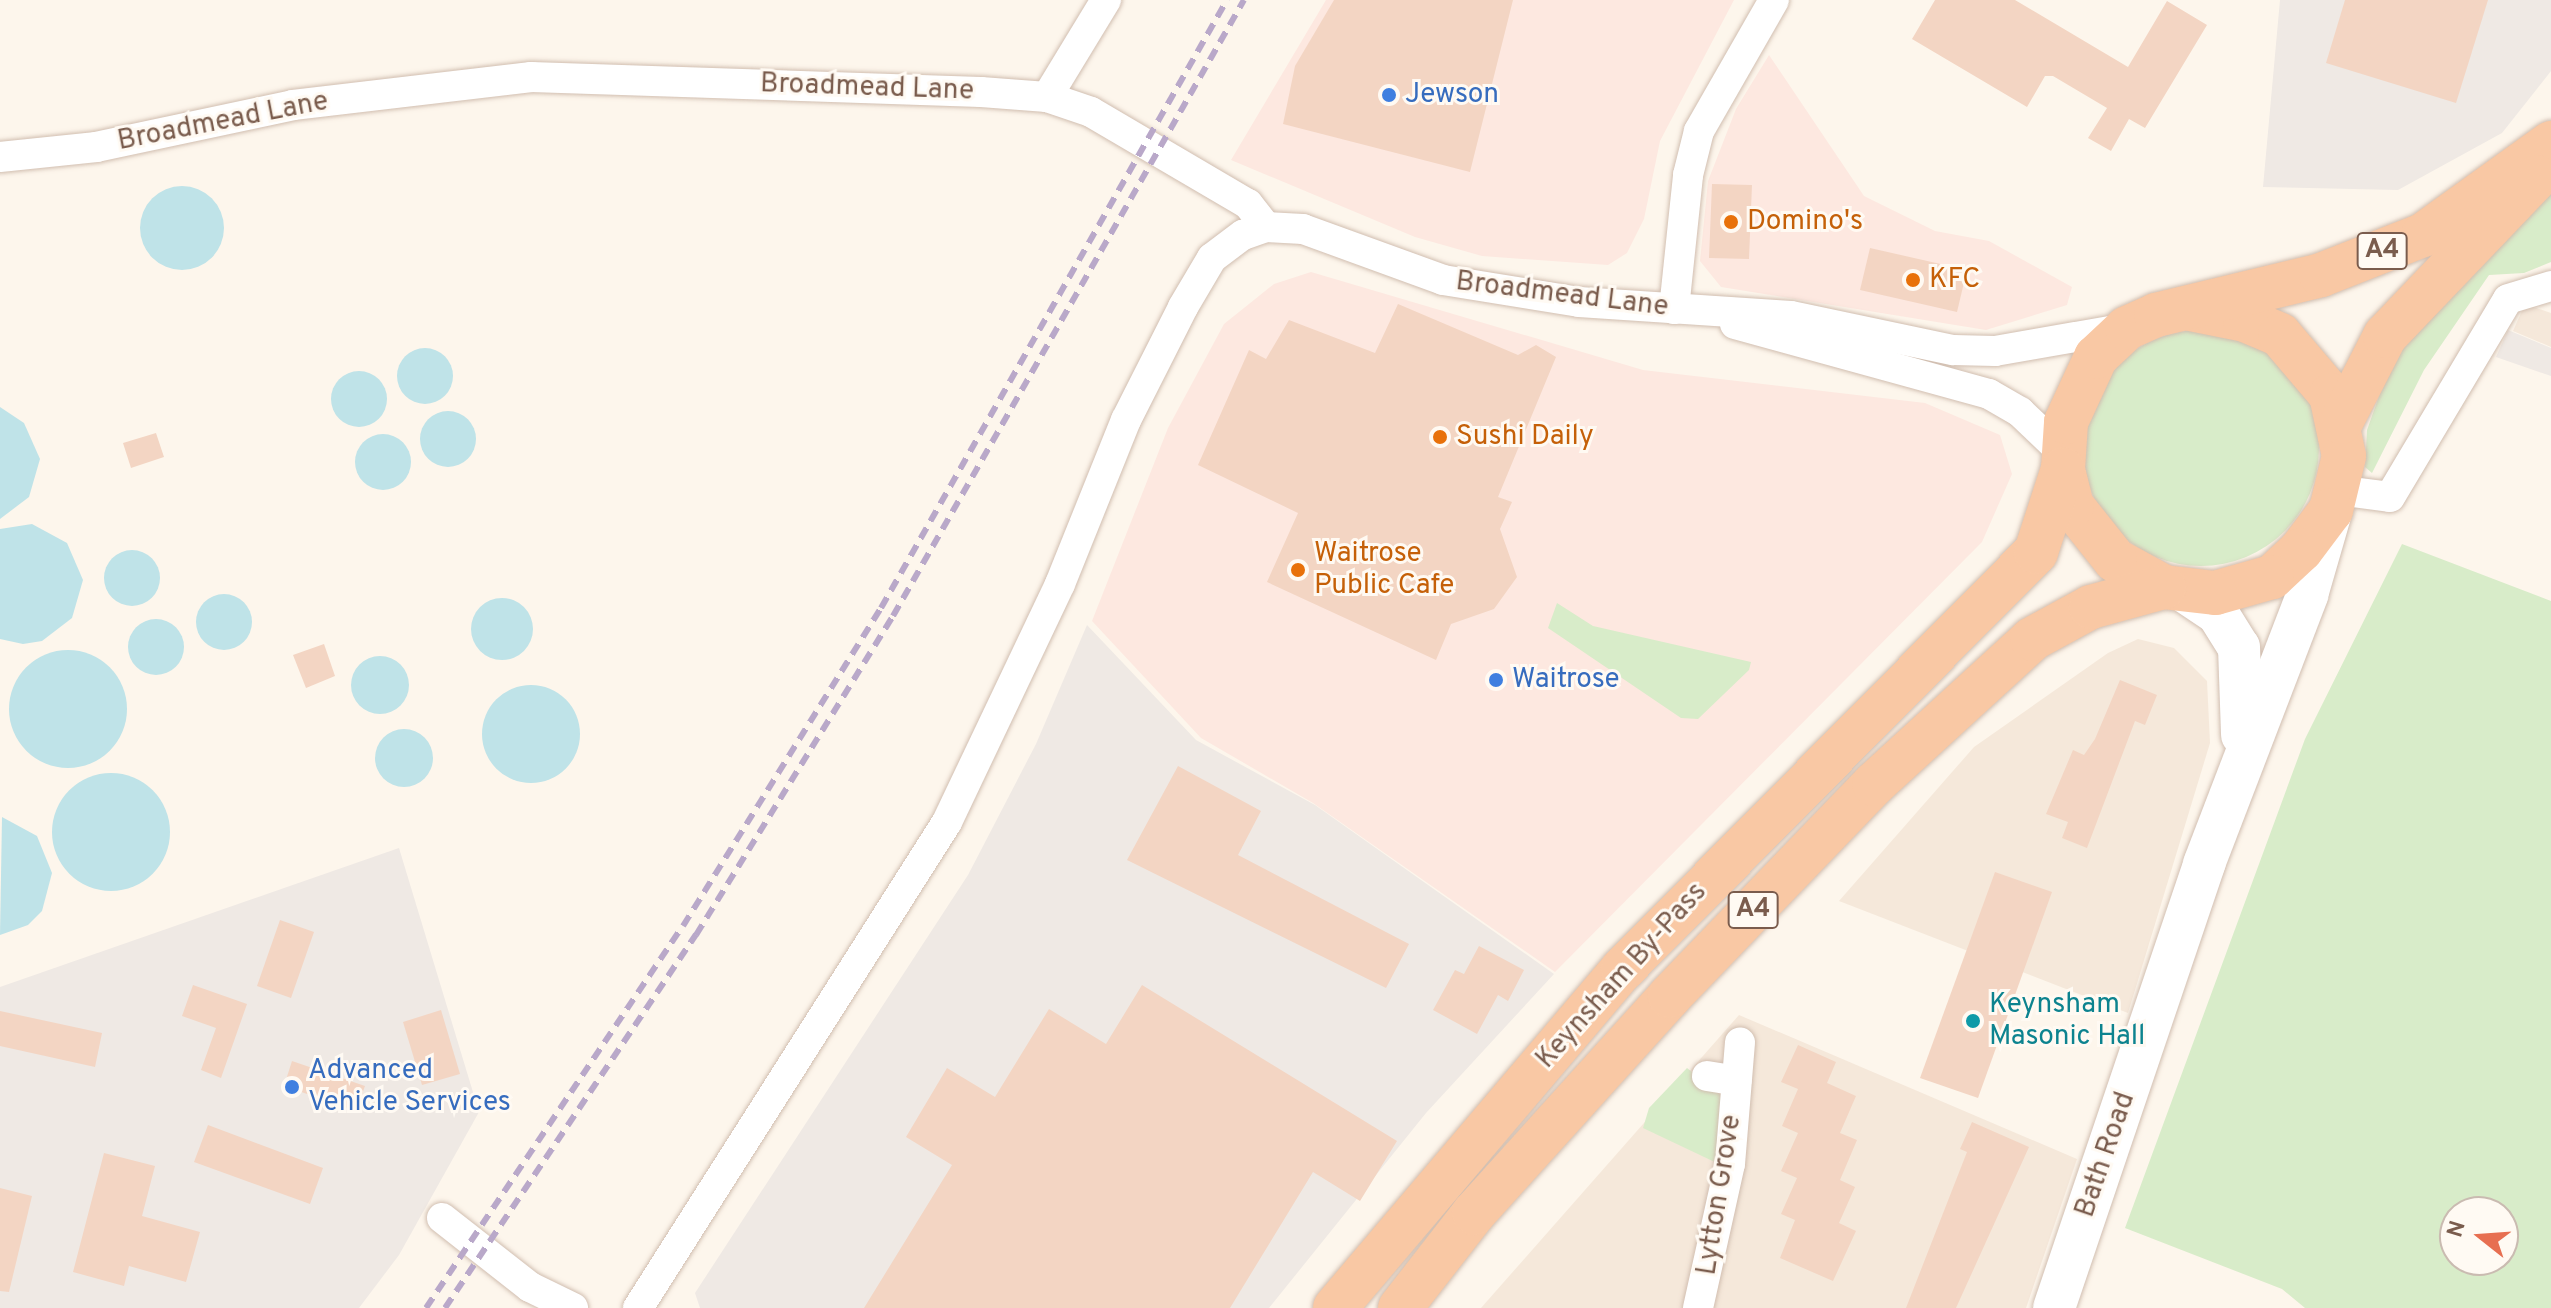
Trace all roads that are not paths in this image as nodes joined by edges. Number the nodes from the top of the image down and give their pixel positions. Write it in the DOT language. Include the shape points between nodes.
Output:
graph roads {
  1 [pos="1106,0"];
  2 [pos="1774,0"];
  3 [pos="1047,97"];
  4 [pos="2551,143"];
  5 [pos="0,157"];
  6 [pos="2551,159"];
  7 [pos="1266,227"];
  8 [pos="2551,286"];
  9 [pos="2190,309"];
  10 [pos="1682,310"];
  11 [pos="2127,328"];
  12 [pos="2341,422"];
  13 [pos="2063,461"];
  14 [pos="2334,500"];
  15 [pos="2173,588"];
  16 [pos="2239,777"];
  17 [pos="1740,1042"];
  18 [pos="442,1218"];
  19 [pos="573,1308"];
  20 [pos="638,1308"];
  21 [pos="1335,1308"];
  22 [pos="1400,1308"];
  23 [pos="1698,1308"];
  24 [pos="2054,1308"];
  1 -- 3 [label="street"];
  2 -- 10 [label="street" via="1699,131 1688,175"];
  3 -- 5 [label="street, Broadmead Lane" via="531,77 293,105 96,147"];
  3 -- 7 [label="street, Broadmead Lane" via="1091,112 1235,197"];
  4 -- 9 [label="highway, A4" via="2423,235 2321,275"];
  6 -- 12 [label="highway, A4" via="2519,201 2385,336"];
  7 -- 10 [label="street, Broadmead Lane" via="1303,229 1443,280 1579,302"];
  7 -- 20 [label="street" via="1243,235 1212,258 1183,307 1126,420 1060,584 947,822"];
  8 -- 14 [label="street" via="2508,299 2390,497"];
  9 -- 11 [label="highway, A4"];
  9 -- 12 [label="highway, A4" via="2245,320 2280,335 2314,368"];
  10 -- 11 [label="street, Broadmead Lane" via="1791,316 1953,350 1995,351"];
  10 -- 13 [label="street, Broadmead Lane" via="1989,394 2020,412"];
  11 -- 13 [label="highway, A4" via="2096,357 2074,395"];
  12 -- 14 [label="highway, A4" via="2344,456"];
  13 -- 15 [label="highway, A4" via="2072,506 2091,537 2115,560"];
  13 -- 21 [label="highway, Keynsham By-Pass / A4" via="2054,511 2036,552 1623,969"];
  14 -- 15 [label="highway, A4" via="2272,577 2215,593"];
  14 -- 16 [label="main road, Bath Road" via="2307,595"];
  15 -- 16 [label="main road, Bath Road" via="2218,614 2239,647 2246,696"];
  15 -- 22 [label="highway, Keynsham By-Pass / A4" via="2091,607 2032,639 1874,784 1670,996 1474,1213"];
  16 -- 24 [label="main road, Bath Road"];
  17 -- 23 [label="street, Lytton Grove" via="1722,1079 1730,1164"];
  18 -- 19 [label="street" via="530,1287"];
}
